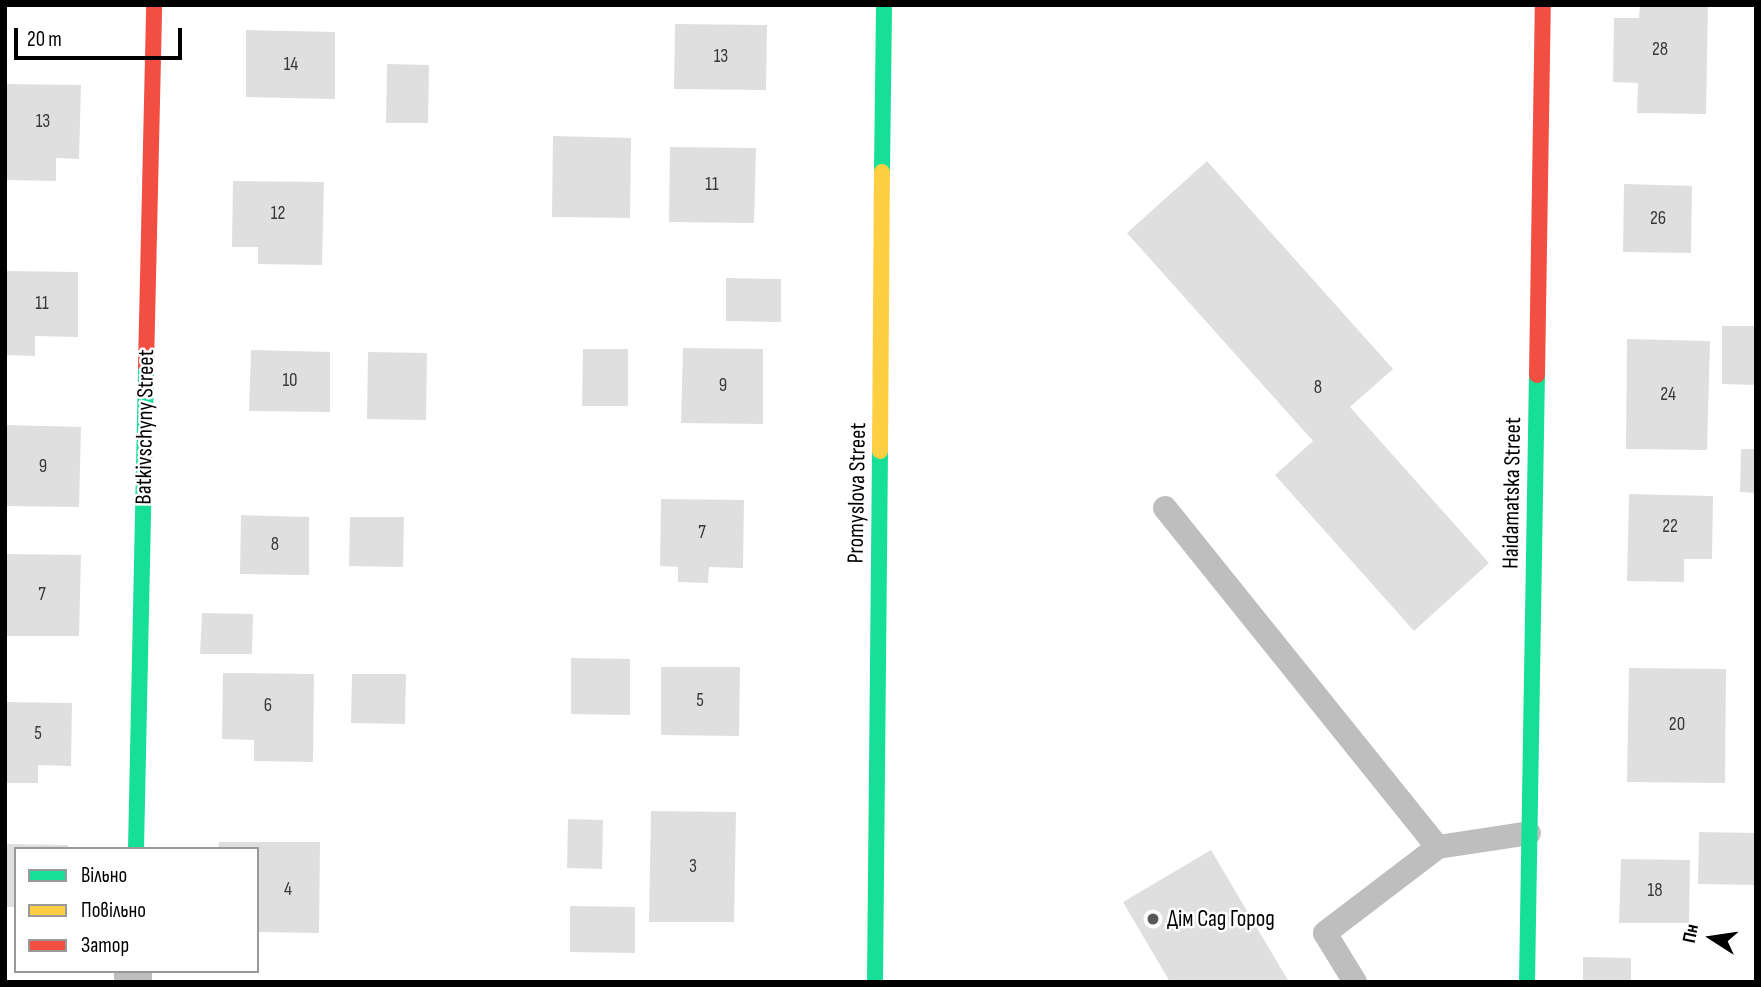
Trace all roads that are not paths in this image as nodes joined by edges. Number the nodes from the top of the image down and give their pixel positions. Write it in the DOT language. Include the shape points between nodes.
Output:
graph roads {
  1 [pos="154,5"];
  2 [pos="884,5"];
  3 [pos="1543,5"];
  4 [pos="1165,508"];
  5 [pos="1529,832"];
  6 [pos="136,847"];
  7 [pos="1438,847"];
  8 [pos="875,982"];
  9 [pos="1355,982"];
  10 [pos="1527,982"];
  1 -- 6 [label="street, Batkivschyny Street"];
  2 -- 8 [label="street, Promyslova Street"];
  3 -- 5 [label="street, Haidamatska Street"];
  4 -- 7 [label="lane"];
  5 -- 7 [label="lane"];
  5 -- 10 [label="street, Haidamatska Street"];
  7 -- 9 [label="lane" via="1325,933"];
}
